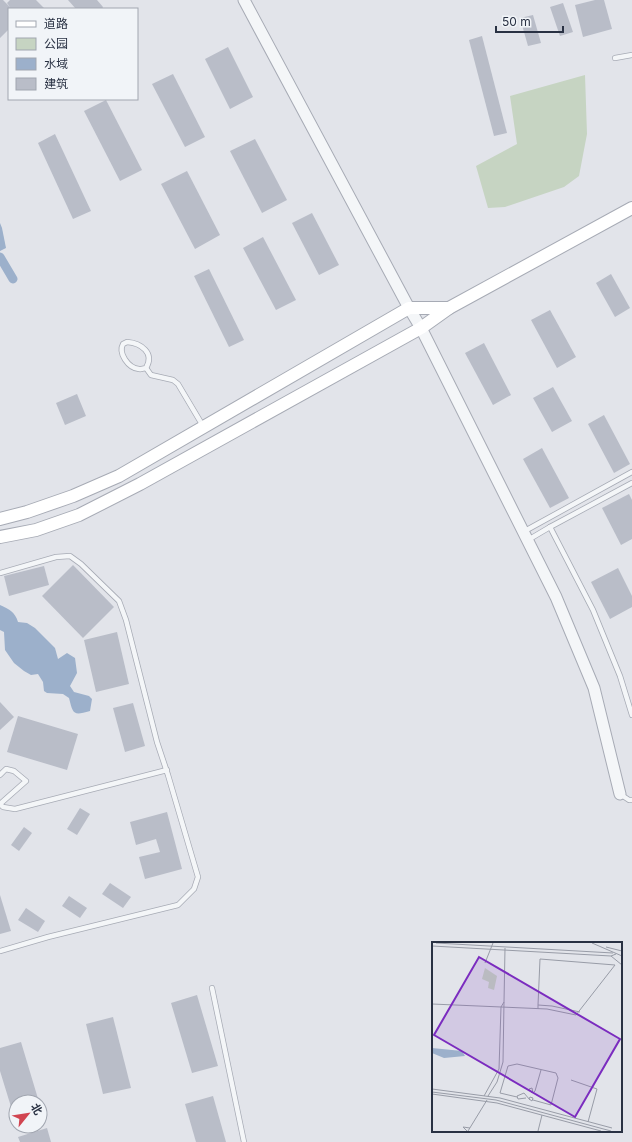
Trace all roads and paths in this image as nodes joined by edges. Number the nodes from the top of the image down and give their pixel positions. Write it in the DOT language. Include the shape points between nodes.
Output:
graph roads {
  1 [pos="244,0"];
  2 [pos="632,55"];
  3 [pos="616,58"];
  4 [pos="632,208"];
  5 [pos="409,308"];
  6 [pos="449,308"];
  7 [pos="422,328"];
  8 [pos="146,368"];
  9 [pos="204,427"];
  10 [pos="632,472"];
  11 [pos="632,483"];
  12 [pos="0,518"];
  13 [pos="550,527"];
  14 [pos="525,536"];
  15 [pos="0,537"];
  16 [pos="0,573"];
  17 [pos="632,715"];
  18 [pos="167,770"];
  19 [pos="0,775"];
  20 [pos="620,794"];
  21 [pos="632,800"];
  22 [pos="0,804"];
  23 [pos="0,951"];
  24 [pos="212,988"];
  25 [pos="244,1142"];
  1 -- 5 [label="street"];
  2 -- 3 [label="lane"];
  4 -- 6 [label="main road"];
  5 -- 6 [label="main road"];
  5 -- 7 [label="street"];
  5 -- 9 [label="main road"];
  6 -- 7 [label="main road"];
  7 -- 14 [label="street"];
  7 -- 15 [label="main road" via="79,515 36,530"];
  8 -- 8 [label="lane" via="149,363 144,348 135,343 123,344 122,354 126,361 140,370"];
  8 -- 9 [label="lane" via="151,375 173,380 178,384"];
  9 -- 12 [label="main road" via="119,476 40,508"];
  10 -- 14 [label="lane"];
  11 -- 13 [label="lane"];
  13 -- 14 [label="lane"];
  13 -- 17 [label="lane" via="593,610 620,676"];
  14 -- 20 [label="street" via="556,597 594,688"];
  16 -- 18 [label="lane" via="56,557 70,556 119,601"];
  18 -- 22 [label="lane" via="15,809"];
  18 -- 23 [label="lane" via="198,877 194,889 178,905"];
  19 -- 22 [label="lane" via="6,769 14,771 26,781"];
  20 -- 21 [label="lane"];
  24 -- 25 [label="lane"];
}
